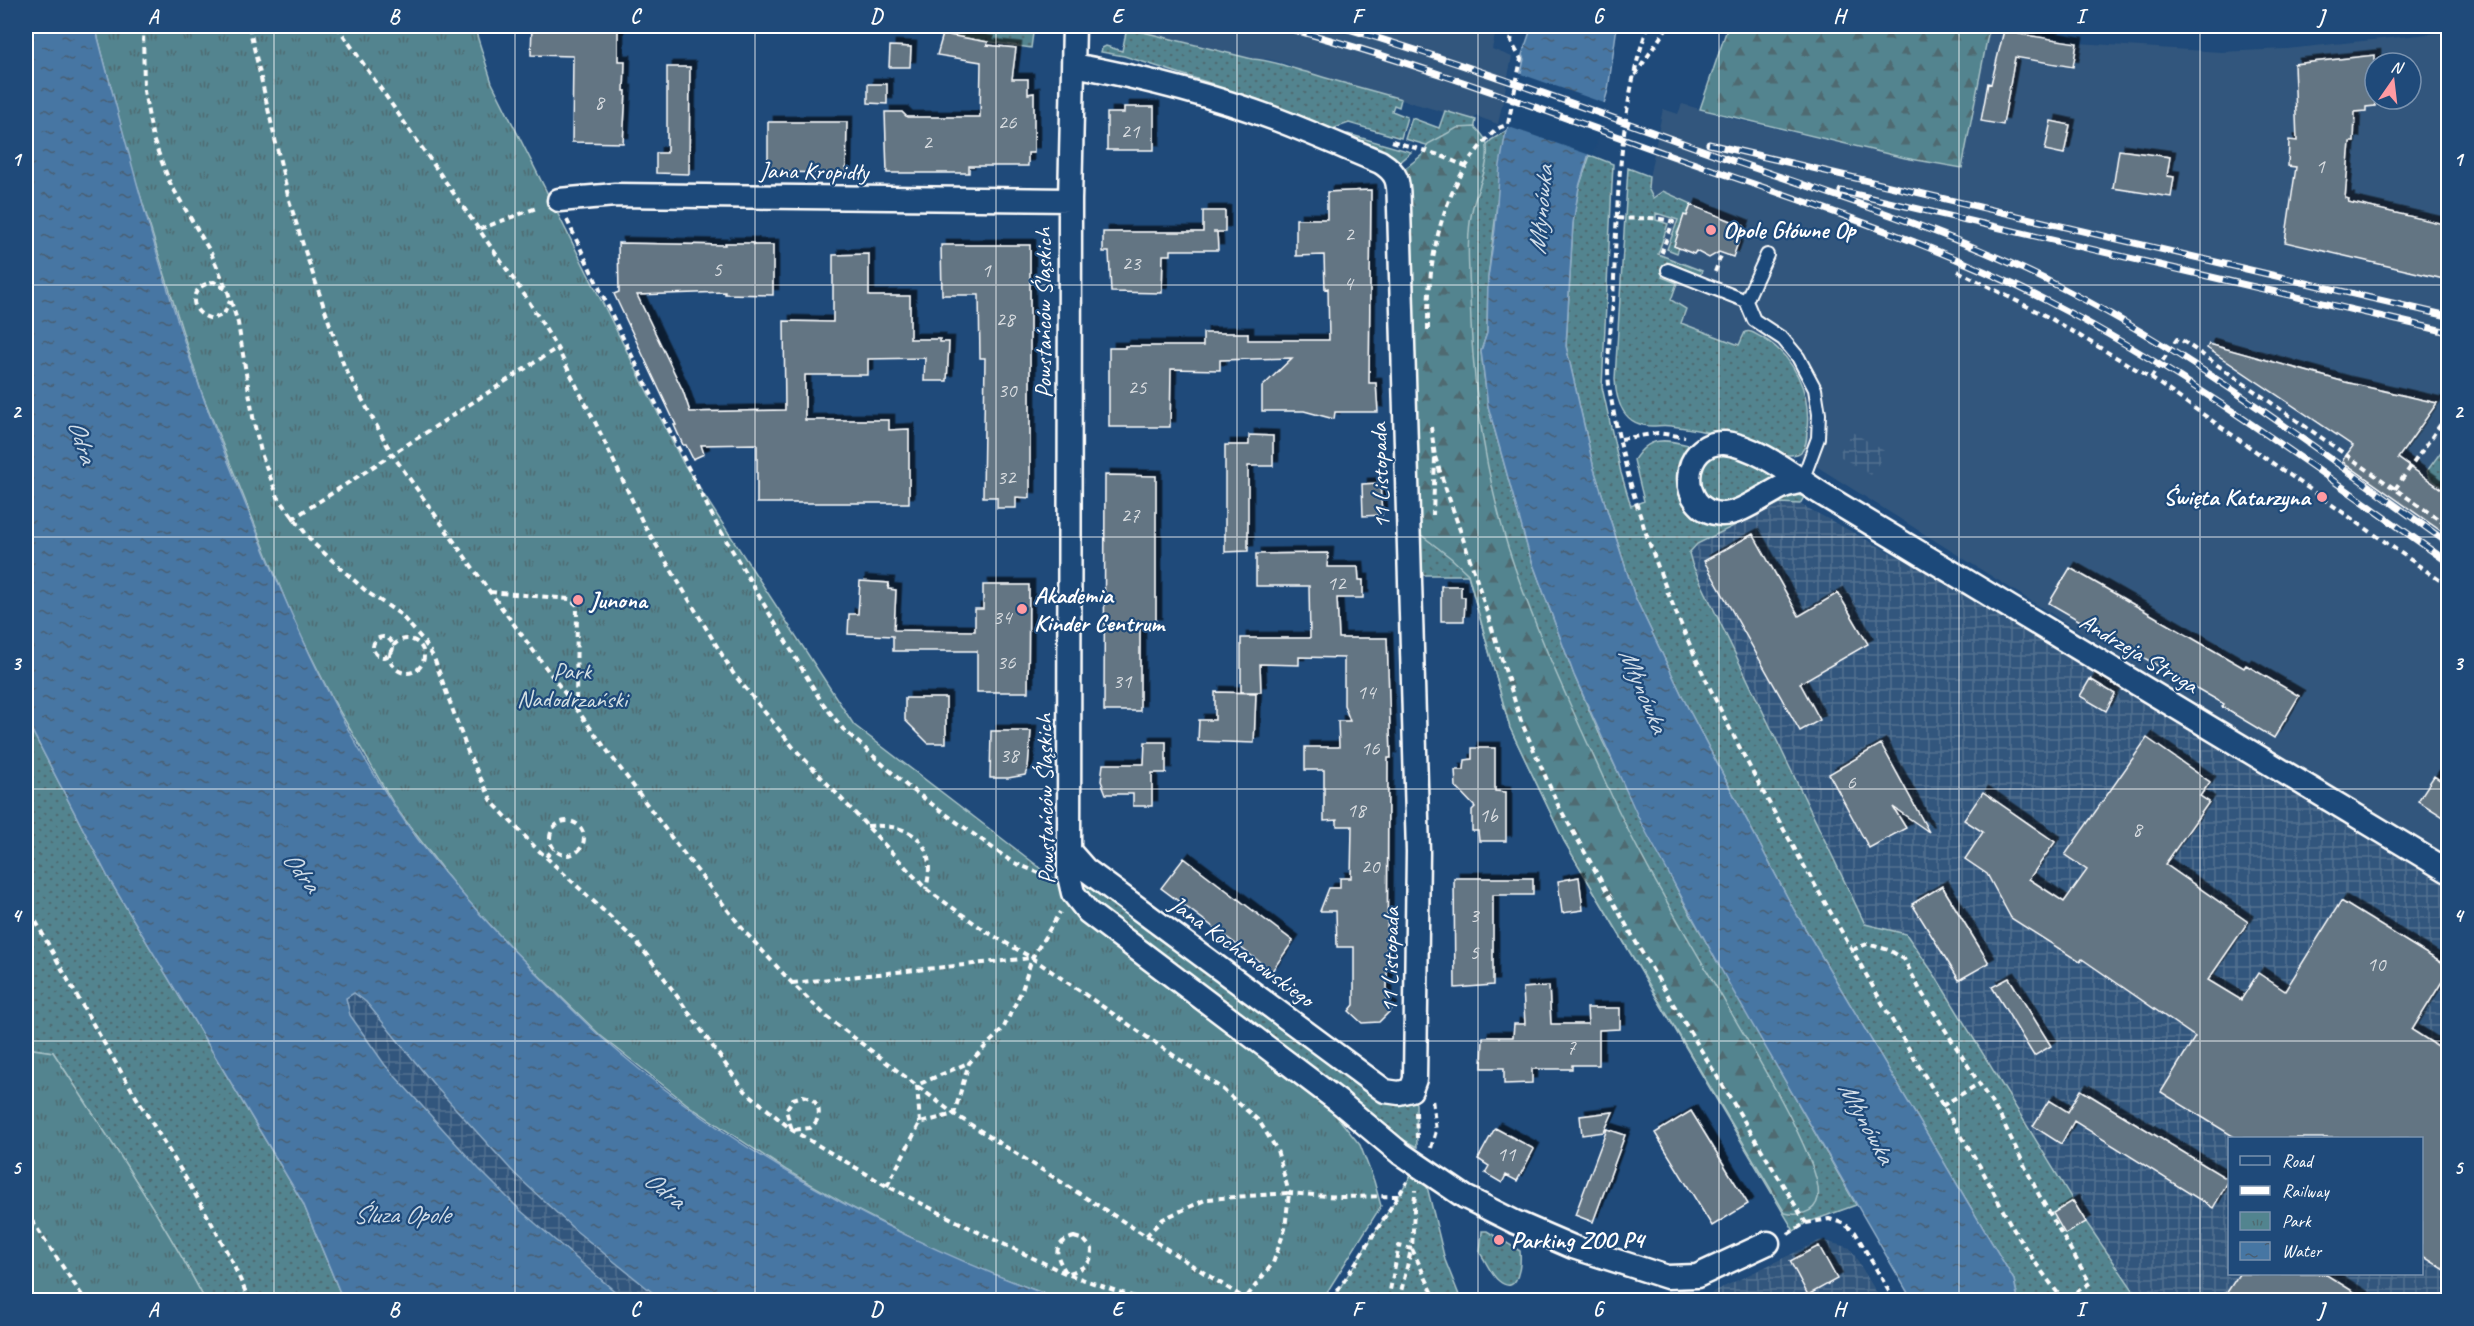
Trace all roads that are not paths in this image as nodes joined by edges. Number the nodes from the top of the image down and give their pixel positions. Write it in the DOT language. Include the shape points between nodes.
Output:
graph roads {
  1 [pos="1074,26"];
  2 [pos="1074,65"];
  3 [pos="559,200"];
  4 [pos="1070,200"];
  5 [pos="1767,255"];
  6 [pos="1668,270"];
  7 [pos="1746,301"];
  8 [pos="1802,481"];
  9 [pos="1070,852"];
  10 [pos="2448,871"];
  11 [pos="1385,1091"];
  12 [pos="1768,1243"];
  1 -- 2 [label="street, Powstańców Śląskich"];
  2 -- 4 [label="street, Powstańców Śląskich"];
  2 -- 11 [label="street, 11 Listopada" via="1141,78 1236,105 1380,162 1396,176 1418,852 1415,1079 1411,1090"];
  3 -- 4 [label="street, Jana Kropidły" via="615,195"];
  4 -- 9 [label="street, Powstańców Śląskich"];
  5 -- 7 [label="lane"];
  6 -- 7 [label="lane"];
  7 -- 8 [label="lane" via="1754,320 1783,339 1798,357 1815,389 1818,438"];
  8 -- 8 [label="street, Andrzeja Struga" via="1727,514 1709,512 1693,500 1688,482 1696,455 1717,444 1735,446 1777,464"];
  8 -- 10 [label="street, Andrzeja Struga"];
  9 -- 11 [label="street, Jana Kochanowskiego" via="1085,869"];
  9 -- 12 [label="street, Powstańców Śląskich" via="1071,888 1088,912 1417,1156 1465,1197 1573,1247 1667,1276 1697,1275"];
}
